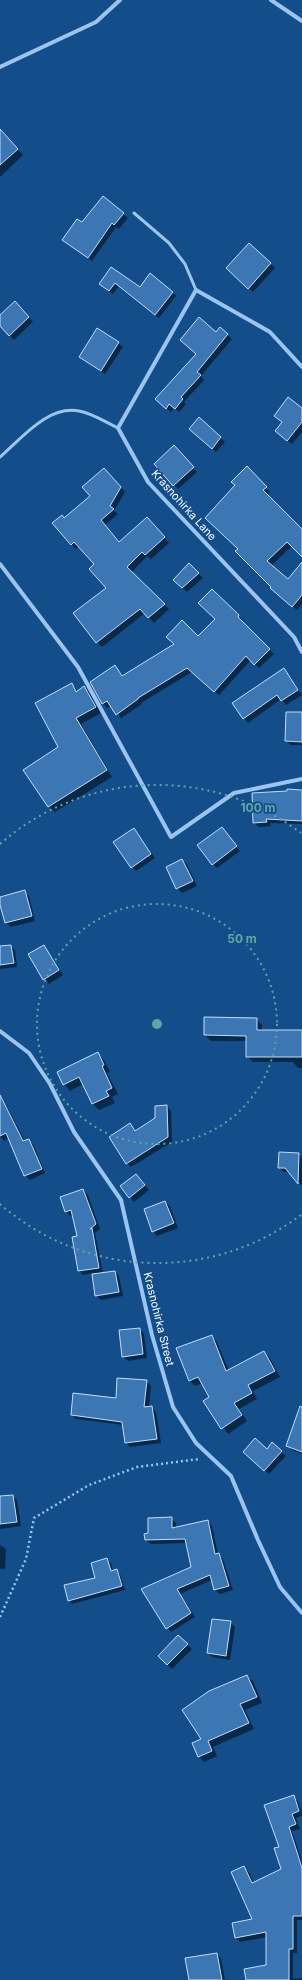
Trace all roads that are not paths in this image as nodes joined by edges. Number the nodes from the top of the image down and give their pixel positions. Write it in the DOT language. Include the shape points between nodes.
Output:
graph roads {
  1 [pos="120,0"];
  2 [pos="271,0"];
  3 [pos="302,21"];
  4 [pos="0,67"];
  5 [pos="134,213"];
  6 [pos="196,290"];
  7 [pos="302,366"];
  8 [pos="118,428"];
  9 [pos="0,457"];
  10 [pos="0,564"];
  11 [pos="302,652"];
  12 [pos="302,779"];
  13 [pos="0,1031"];
  14 [pos="302,1613"];
  1 -- 4 [label="street" via="96,22"];
  2 -- 3 [label="street"];
  5 -- 6 [label="lane" via="169,243 186,264"];
  6 -- 7 [label="street" via="270,332"];
  6 -- 8 [label="street"];
  8 -- 9 [label="lane" via="80,411 64,410 44,419"];
  8 -- 11 [label="street, Krasnohirka Lane" via="148,482 294,637"];
  10 -- 12 [label="street" via="78,667 170,837 234,793"];
  13 -- 14 [label="street, Krasnohirka Street" via="29,1053 50,1084 74,1132 121,1200 152,1335 173,1407 196,1443 231,1476 280,1587"];
}
